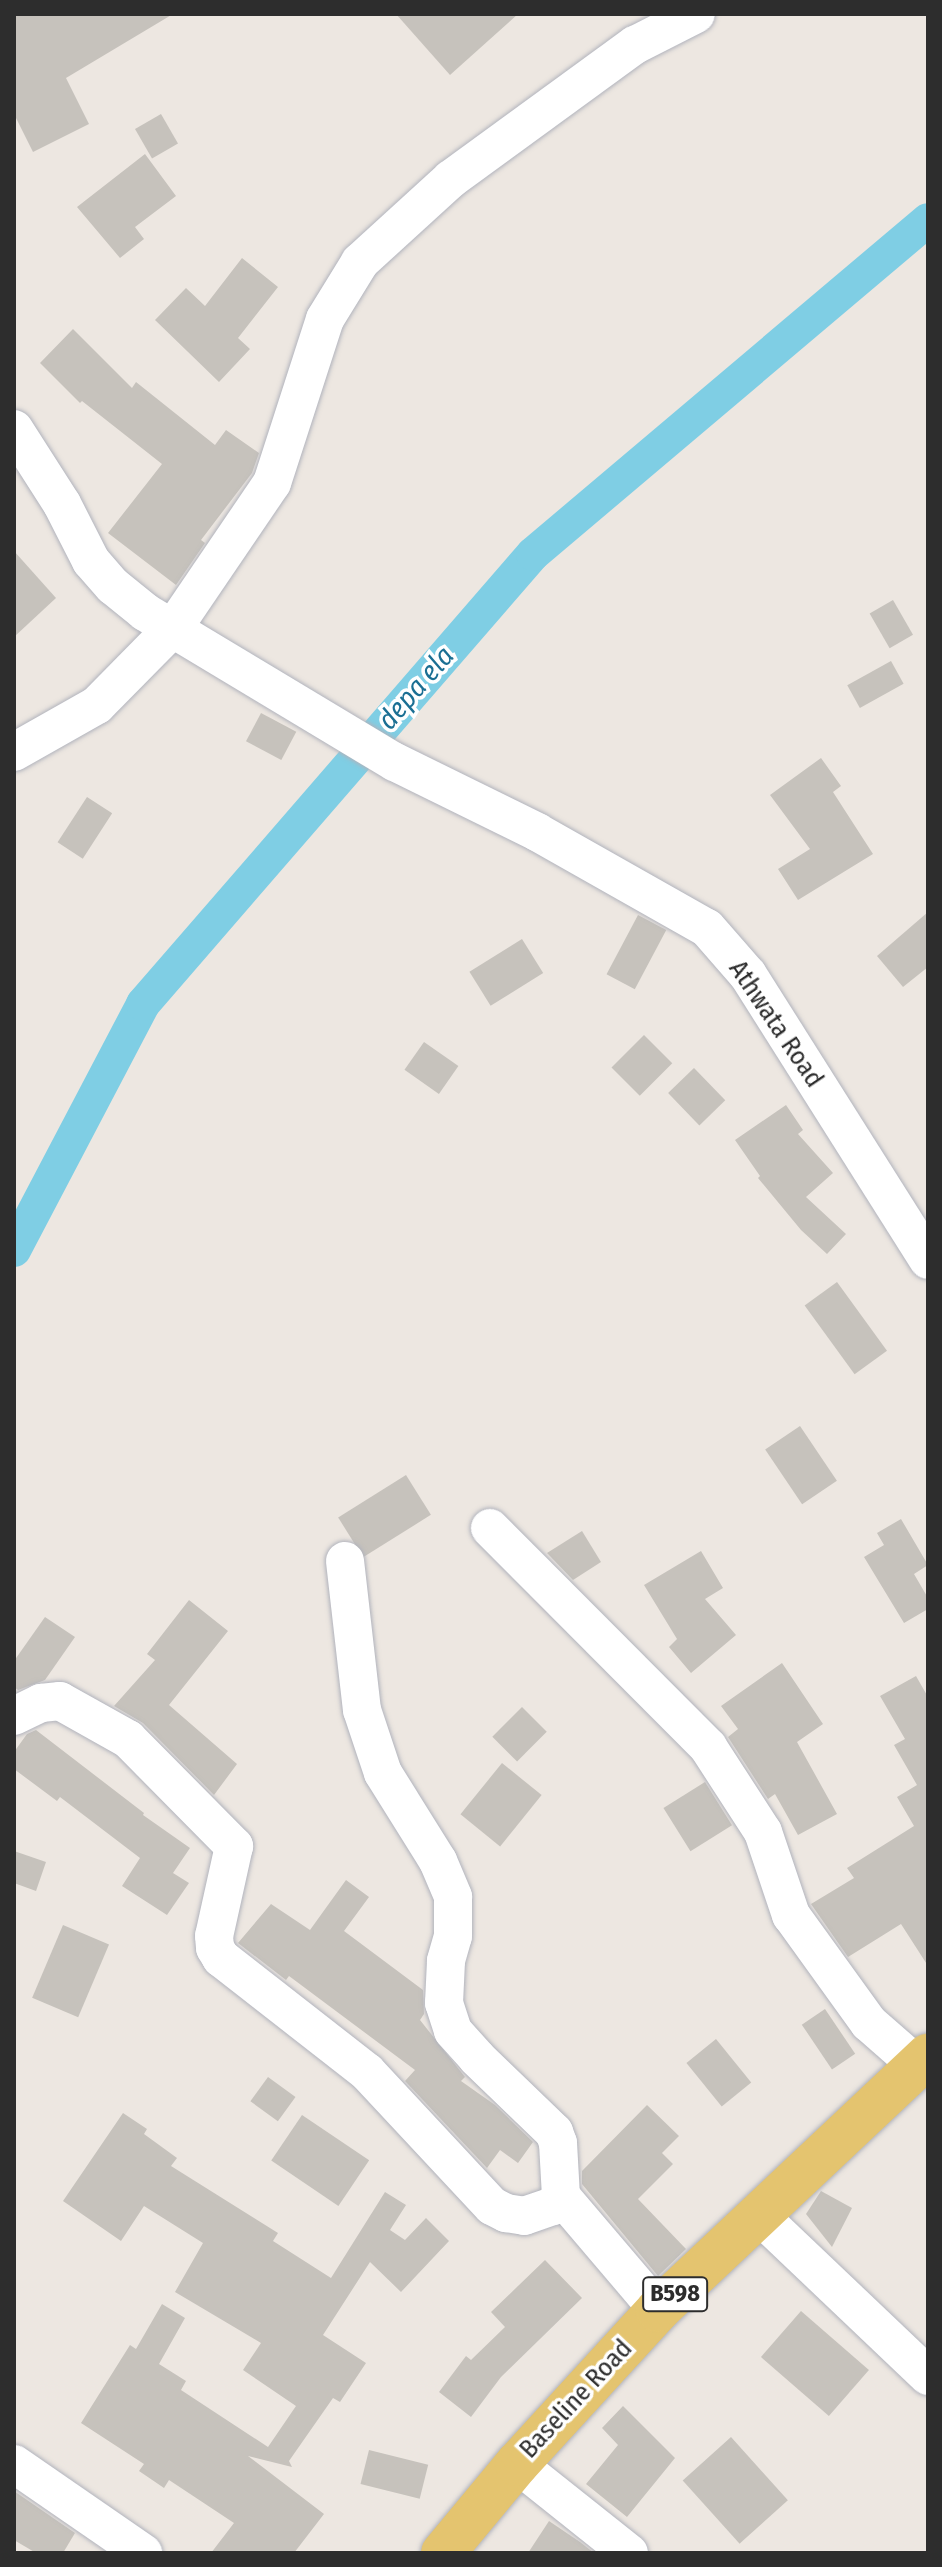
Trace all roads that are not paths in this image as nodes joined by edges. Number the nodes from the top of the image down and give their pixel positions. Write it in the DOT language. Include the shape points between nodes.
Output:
graph roads {
  1 [pos="696,14"];
  2 [pos="14,429"];
  3 [pos="174,627"];
  4 [pos="14,752"];
  5 [pos="928,1260"];
  6 [pos="490,1528"];
  7 [pos="345,1561"];
  8 [pos="14,1716"];
  9 [pos="922,2060"];
  10 [pos="561,2196"];
  11 [pos="760,2216"];
  12 [pos="658,2310"];
  13 [pos="928,2376"];
  14 [pos="14,2464"];
  15 [pos="517,2464"];
  16 [pos="143,2553"];
  17 [pos="443,2553"];
  18 [pos="629,2553"];
  1 -- 3 [label="street" via="635,45 463,170 360,262 325,319 272,483"];
  2 -- 3 [label="street, Athwata Road" via="91,561 145,612"];
  3 -- 4 [label="street" via="97,705"];
  3 -- 5 [label="street, Athwata Road" via="395,762 537,832 707,928 748,975"];
  6 -- 9 [label="street" via="708,1747 763,1832 791,1915 869,2023"];
  7 -- 10 [label="street" via="362,1710 383,1773 438,1861 453,1897 444,2003 453,2031 554,2132"];
  8 -- 10 [label="street" via="60,1701 128,1739 234,1846 214,1936 221,1958 367,2072 492,2206 524,2216 553,2206"];
  9 -- 11 [label="main road, Baseline Road / B598"];
  10 -- 12 [label="street"];
  11 -- 12 [label="main road, Baseline Road / B598"];
  11 -- 13 [label="street"];
  12 -- 15 [label="main road, Baseline Road / B598"];
  14 -- 16 [label="street"];
  15 -- 17 [label="main road, Baseline Road / B598"];
  15 -- 18 [label="street"];
}
